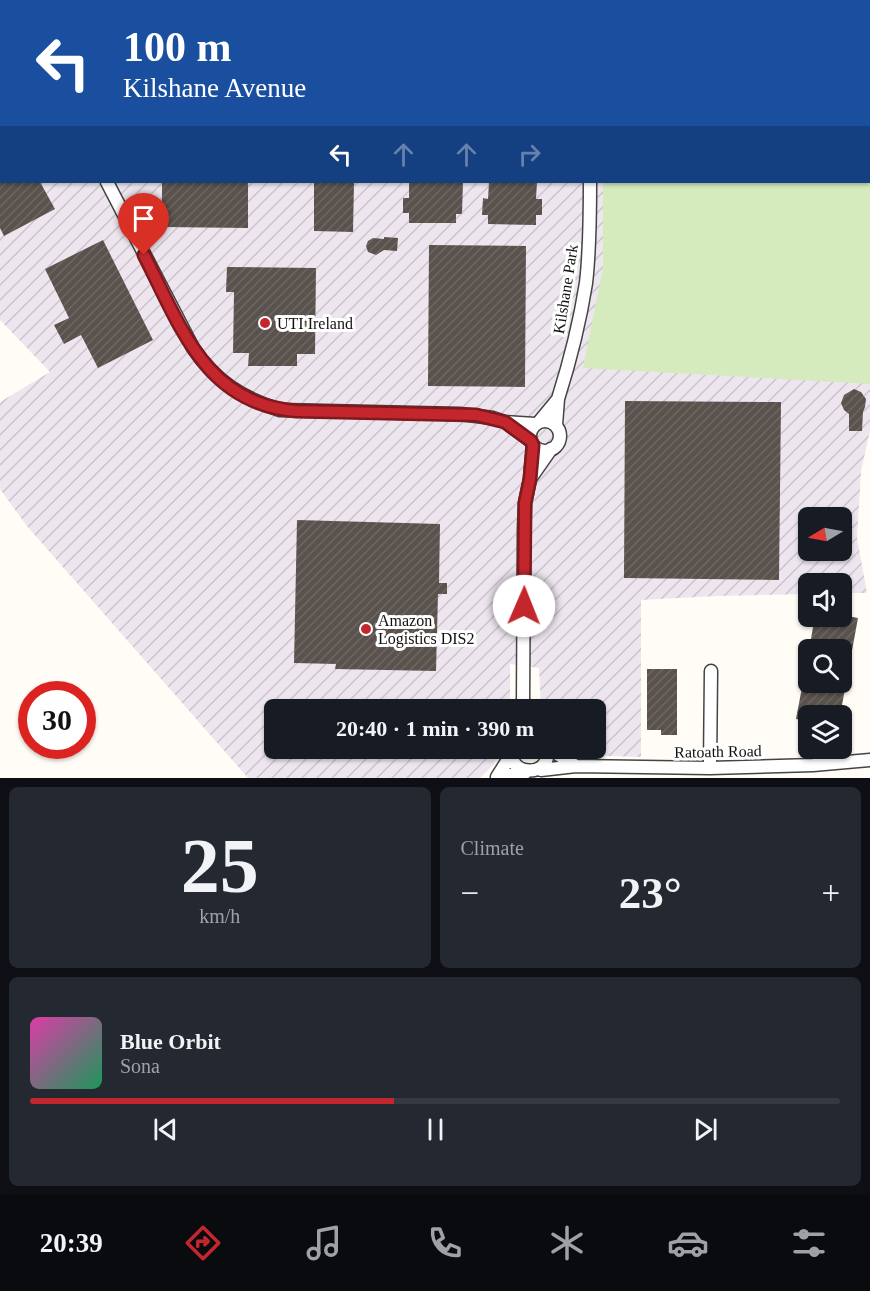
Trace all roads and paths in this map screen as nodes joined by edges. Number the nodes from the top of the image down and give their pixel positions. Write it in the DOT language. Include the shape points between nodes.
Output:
graph roads {
  1 [pos="108,183"];
  2 [pos="590,183"];
  3 [pos="558,399"];
  4 [pos="505,422"];
  5 [pos="537,423"];
  6 [pos="555,425"];
  7 [pos="532,443"];
  8 [pos="551,450"];
  9 [pos="530,479"];
  10 [pos="711,671"];
  11 [pos="523,699"];
  12 [pos="867,758"];
  13 [pos="508,759"];
  14 [pos="513,759"];
  15 [pos="547,759"];
  16 [pos="565,759"];
  17 [pos="576,766"];
  18 [pos="710,768"];
  19 [pos="541,770"];
  20 [pos="525,773"];
  21 [pos="496,777"];
  1 -- 4 [label="street" via="193,348 207,368 231,388 280,410 460,414"];
  2 -- 3 [label="street, Kilshane Park" via="585,284"];
  3 -- 5 [label="street, Kilshane Park"];
  3 -- 6 [label="street, Kilshane Park"];
  4 -- 5 [label="street"];
  4 -- 7 [label="street"];
  5 -- 6 [label="street" via="547,420"];
  5 -- 7 [label="street" via="530,431"];
  6 -- 8 [label="street" via="560,438"];
  7 -- 8 [label="street" via="541,450"];
  7 -- 9 [label="street"];
  8 -- 9 [label="street"];
  9 -- 11 [label="street" via="524,530"];
  10 -- 18 [label="street"];
  12 -- 18 [label="street, Ratoath Road" via="813,765"];
  13 -- 21 [label="street"];
  14 -- 20 [label="street" via="514,765"];
  15 -- 19 [label="street"];
  16 -- 17 [label="street"];
  17 -- 18 [label="street, Ratoath Road"];
  17 -- 19 [label="street, Ratoath Road"];
  19 -- 20 [label="street, Ratoath Road"];
  20 -- 21 [label="street"];
}
